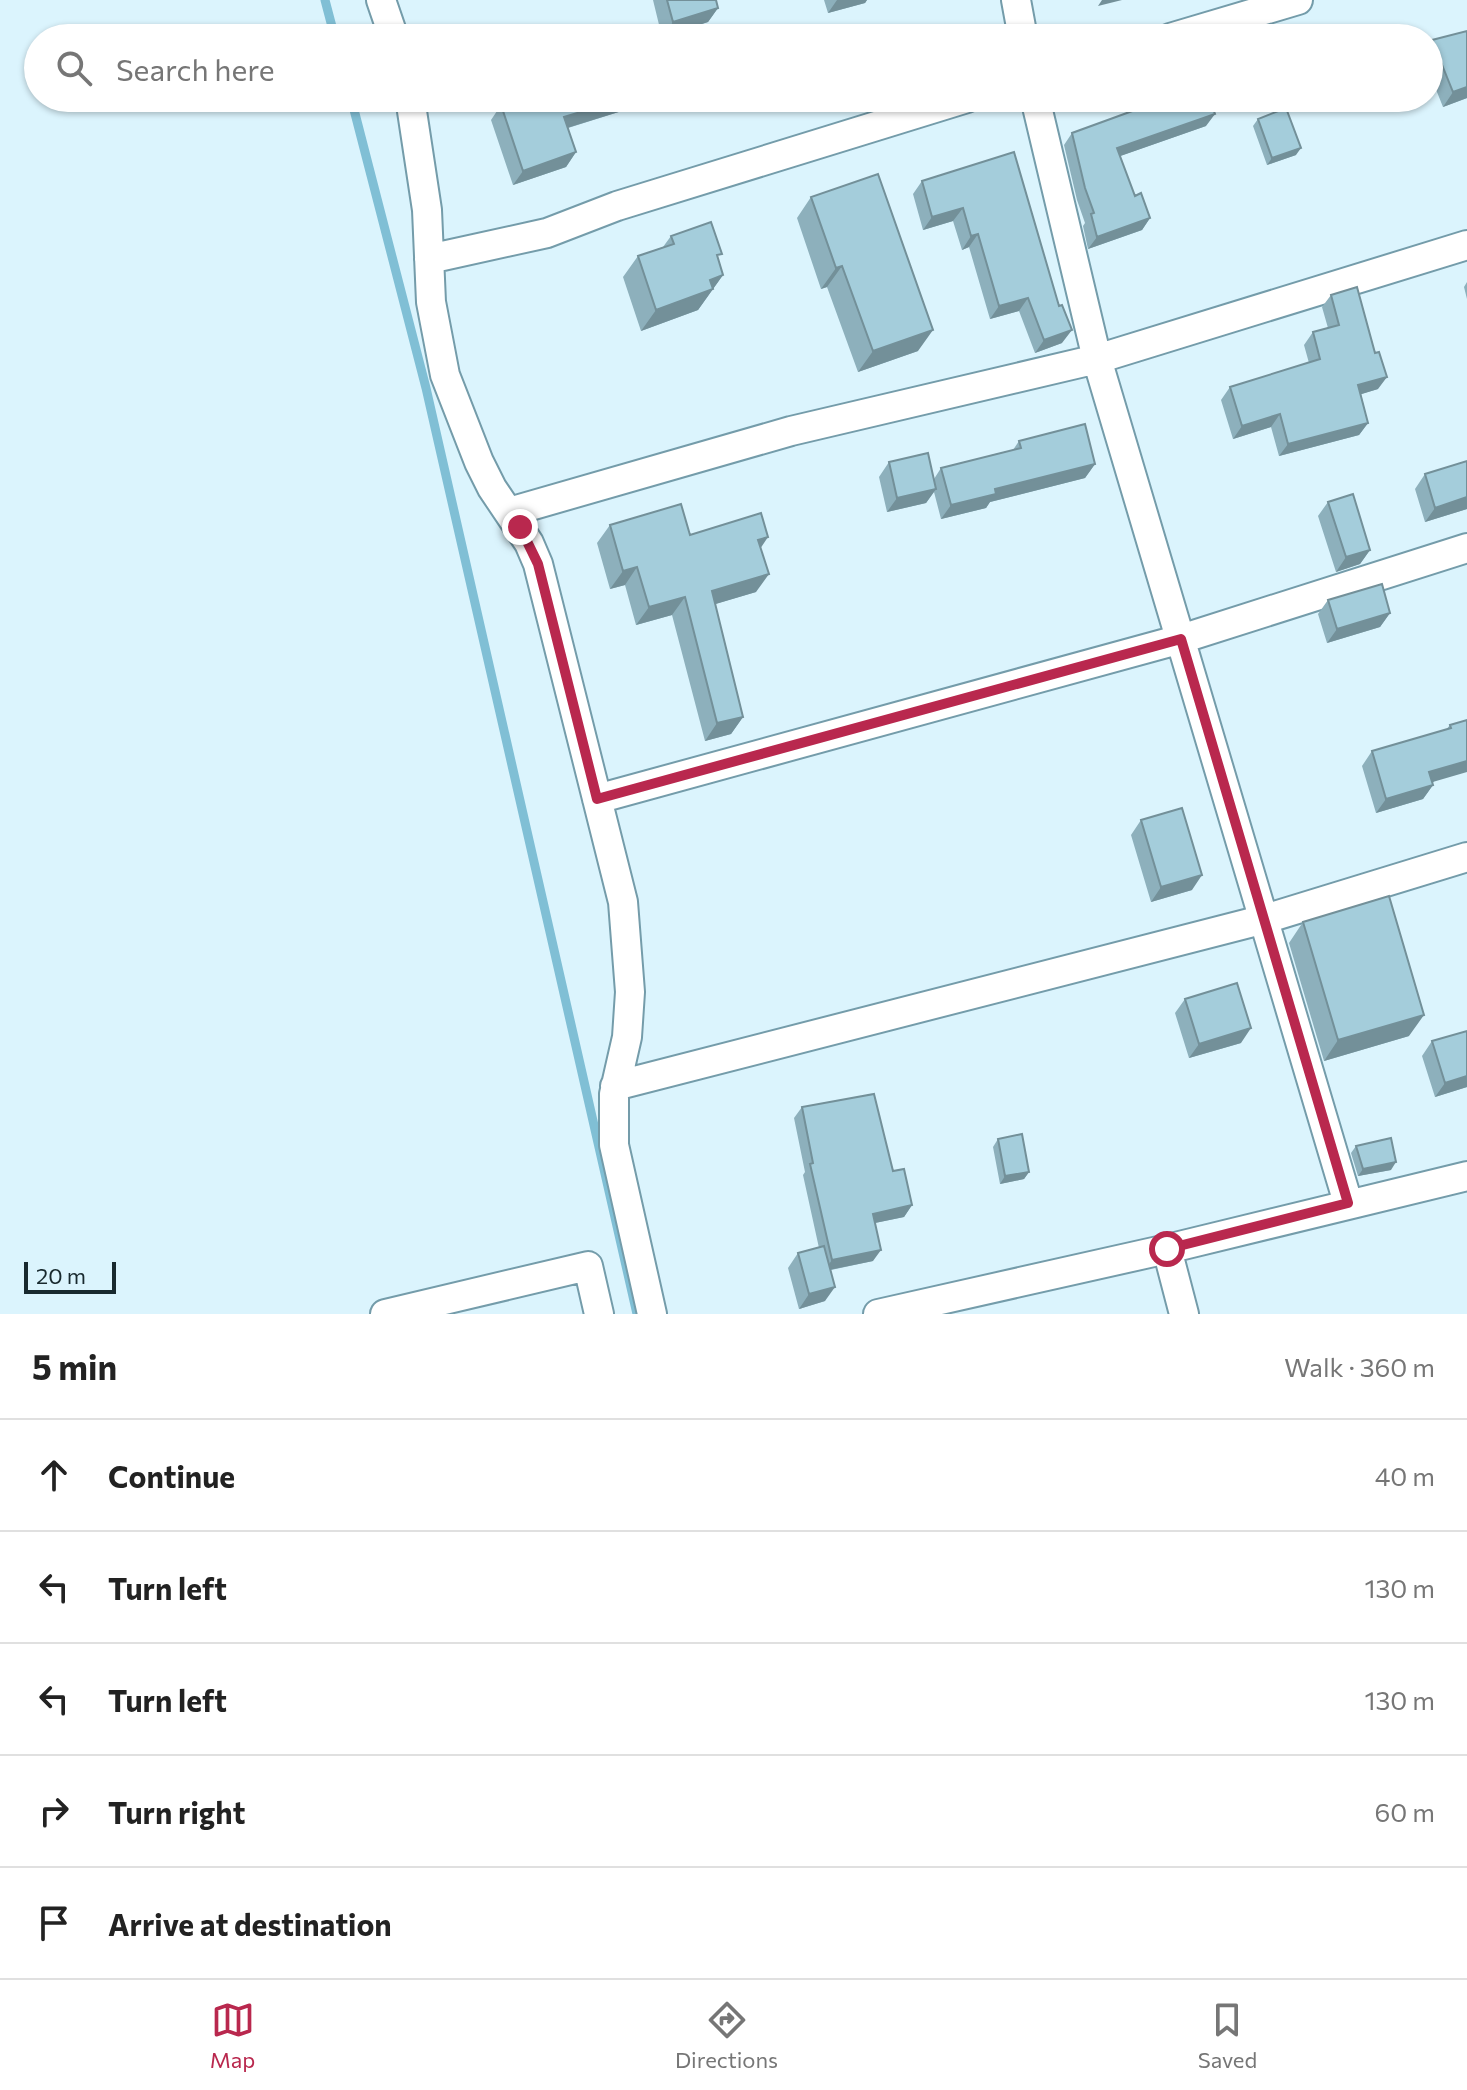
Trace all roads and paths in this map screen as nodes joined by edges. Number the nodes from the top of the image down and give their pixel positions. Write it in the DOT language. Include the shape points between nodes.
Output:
graph roads {
  1 [pos="381,0"];
  2 [pos="1016,0"];
  3 [pos="1298,0"];
  4 [pos="389,24"];
  5 [pos="1020,24"];
  6 [pos="1217,24"];
  7 [pos="412,112"];
  8 [pos="922,112"];
  9 [pos="1038,112"];
  10 [pos="1467,245"];
  11 [pos="429,259"];
  12 [pos="1097,359"];
  13 [pos="509,512"];
  14 [pos="1467,548"];
  15 [pos="1181,639"];
  16 [pos="597,799"];
  17 [pos="1467,857"];
  18 [pos="1265,919"];
  19 [pos="615,1086"];
  20 [pos="1467,1176"];
  21 [pos="1348,1203"];
  22 [pos="1167,1249"];
  23 [pos="385,1314"];
  24 [pos="599,1314"];
  25 [pos="652,1314"];
  26 [pos="878,1314"];
  27 [pos="1184,1314"];
  1 -- 4 [label="street"];
  2 -- 5 [label="street"];
  3 -- 6 [label="street"];
  7 -- 11 [label="street"];
  8 -- 11 [label="street" via="617,206 547,233"];
  9 -- 12 [label="street"];
  10 -- 12 [label="street"];
  11 -- 13 [label="street" via="445,375 479,462"];
  12 -- 13 [label="street" via="791,431"];
  12 -- 15 [label="street"];
  13 -- 16 [label="street" via="538,564"];
  14 -- 15 [label="street"];
  15 -- 16 [label="street"];
  15 -- 18 [label="street"];
  16 -- 19 [label="street" via="616,867 628,947 627,1037"];
  17 -- 18 [label="street"];
  18 -- 19 [label="street"];
  18 -- 21 [label="street"];
  19 -- 25 [label="street" via="614,1145"];
  20 -- 21 [label="street"];
  21 -- 22 [label="street"];
  22 -- 26 [label="street"];
  22 -- 27 [label="street"];
  23 -- 24 [label="street" via="588,1266"];
}
